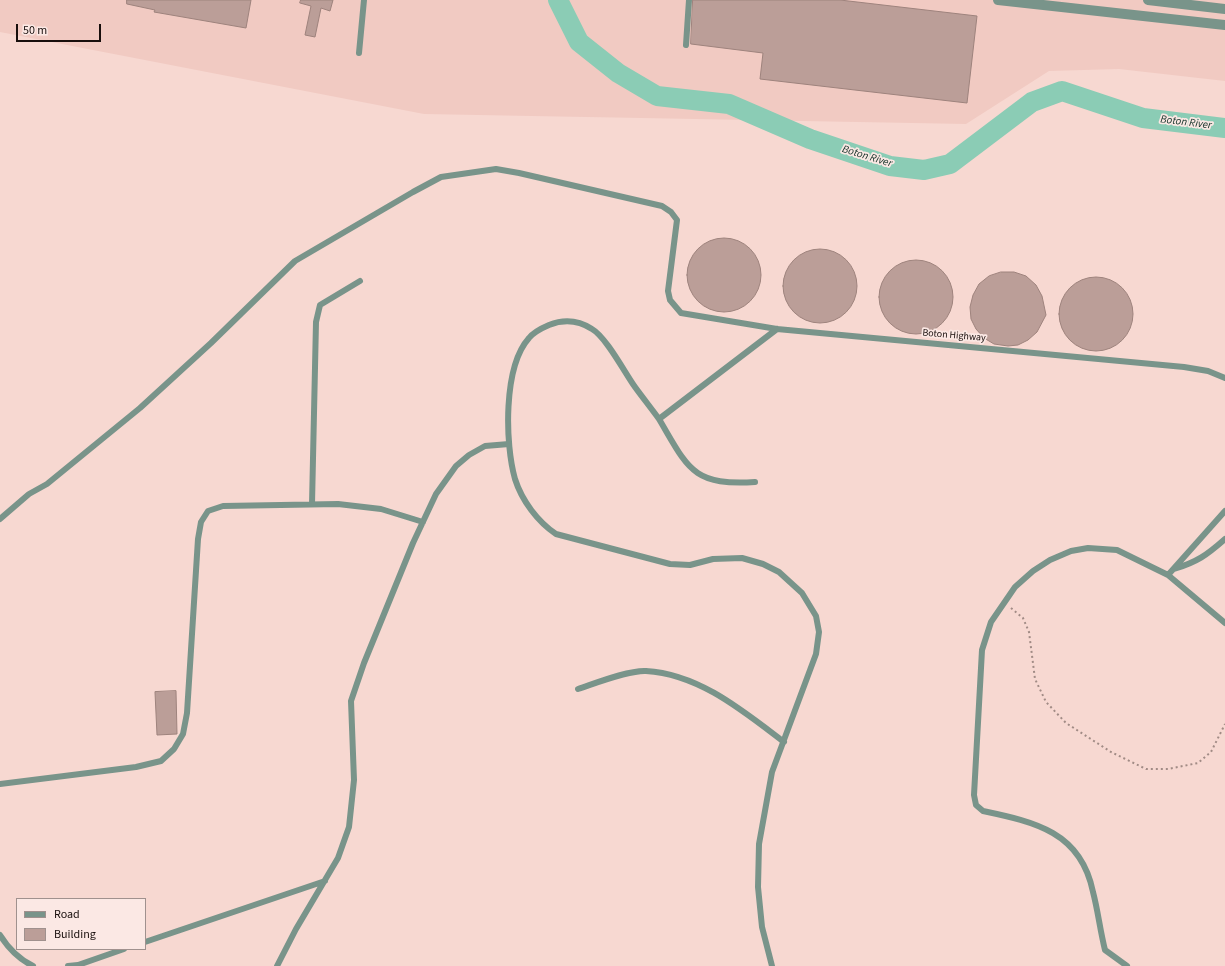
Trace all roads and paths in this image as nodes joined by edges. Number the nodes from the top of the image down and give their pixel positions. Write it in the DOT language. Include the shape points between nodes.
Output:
graph roads {
  1 [pos="364,0"];
  2 [pos="689,0"];
  3 [pos="998,0"];
  4 [pos="1148,0"];
  5 [pos="1225,9"];
  6 [pos="1225,25"];
  7 [pos="686,45"];
  8 [pos="359,53"];
  9 [pos="360,281"];
  10 [pos="777,329"];
  11 [pos="1225,378"];
  12 [pos="659,419"];
  13 [pos="509,444"];
  14 [pos="755,482"];
  15 [pos="312,504"];
  16 [pos="1225,511"];
  17 [pos="0,520"];
  18 [pos="423,522"];
  19 [pos="1225,539"];
  20 [pos="1173,569"];
  21 [pos="1168,575"];
  22 [pos="1005,604"];
  23 [pos="1225,623"];
  24 [pos="578,688"];
  25 [pos="1225,724"];
  26 [pos="784,742"];
  27 [pos="0,784"];
  28 [pos="325,881"];
  29 [pos="0,935"];
  30 [pos="146,942"];
  31 [pos="121,950"];
  32 [pos="33,966"];
  33 [pos="68,966"];
  34 [pos="277,966"];
  35 [pos="772,966"];
  36 [pos="1127,966"];
  1 -- 8 [label="lane"];
  2 -- 7 [label="lane"];
  3 -- 6 [label="street"];
  4 -- 5 [label="street"];
  9 -- 15 [label="lane" via="320,305 316,322"];
  10 -- 11 [label="lane, Boton Highway" via="1184,367 1208,370"];
  10 -- 12 [label="lane"];
  10 -- 17 [label="lane, Boton Highway" via="681,313 670,300 668,291 677,220 662,206 496,169 441,177 295,262 140,408 47,484 29,494"];
  12 -- 13 [label="lane" via="593,329 575,322 560,320 529,338 518,358 512,377 507,426"];
  12 -- 14 [label="lane" via="684,461 697,474 733,483"];
  13 -- 18 [label="lane" via="485,446 456,466 436,494"];
  13 -- 26 [label="lane" via="515,480 524,500 542,524 556,534 670,564 690,565 713,559 742,558 779,572 802,593 816,616 819,632 816,654"];
  15 -- 18 [label="lane" via="381,509"];
  15 -- 27 [label="lane" via="223,506 208,511 201,522 187,713 183,734 174,749 161,761 136,767"];
  16 -- 20 [label="lane"];
  18 -- 28 [label="lane" via="364,663 351,701 354,780 349,827 338,858"];
  19 -- 20 [label="lane" via="1195,562"];
  20 -- 21 [label="lane"];
  21 -- 22 [label="lane" via="1117,550 1088,548 1071,551 1033,571 1015,587"];
  21 -- 23 [label="lane"];
  22 -- 25 [label="path" via="1023,618 1029,632 1034,679 1046,702 1066,723 1111,752 1146,769 1168,769 1198,763 1211,752"];
  22 -- 36 [label="lane" via="992,622 981,659 974,788 976,805 983,811 1038,825 1069,844 1079,855 1093,891 1105,950"];
  24 -- 26 [label="lane" via="645,671 682,677 706,688"];
  26 -- 35 [label="lane" via="772,772 759,844 758,887 762,927"];
  28 -- 30 [label="lane"];
  28 -- 34 [label="lane"];
  29 -- 32 [label="lane" via="7,946"];
  31 -- 33 [label="lane"];
}
